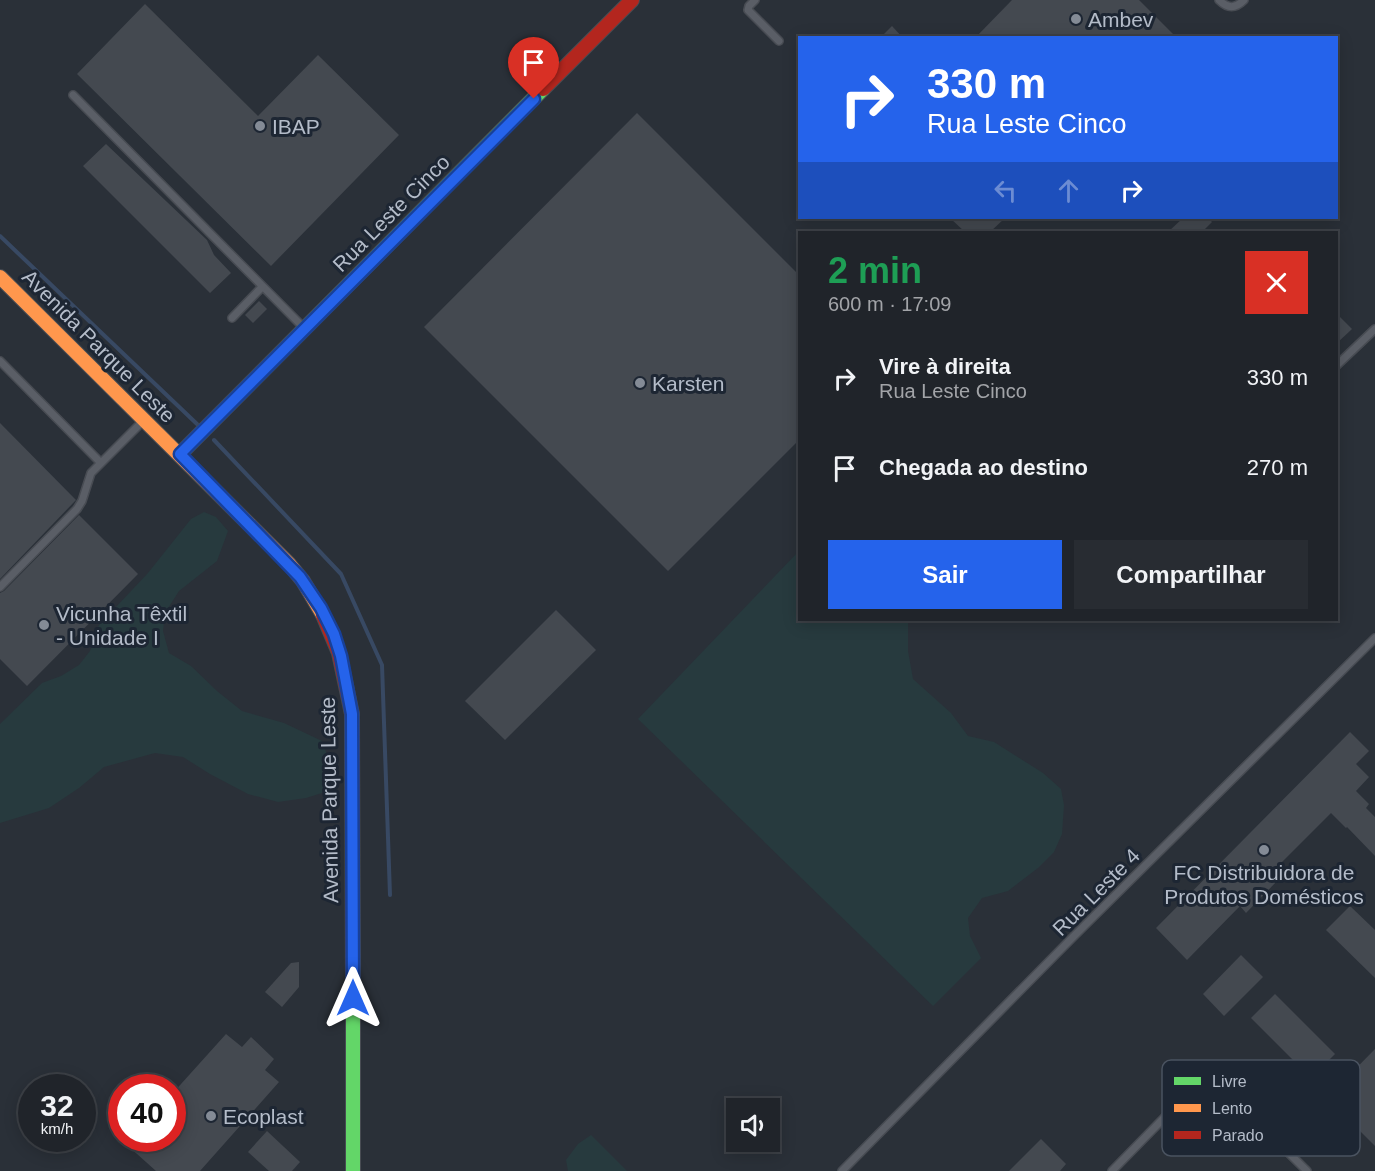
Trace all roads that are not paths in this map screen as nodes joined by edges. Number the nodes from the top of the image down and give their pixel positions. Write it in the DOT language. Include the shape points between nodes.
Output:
graph roads {
  1 [pos="632,0"];
  2 [pos="755,0"];
  3 [pos="1219,0"];
  4 [pos="1244,0"];
  5 [pos="779,40"];
  6 [pos="73,95"];
  7 [pos="0,277"];
  8 [pos="262,287"];
  9 [pos="232,318"];
  10 [pos="305,329"];
  11 [pos="1375,329"];
  12 [pos="1338,364"];
  13 [pos="1,365"];
  14 [pos="144,420"];
  15 [pos="180,454"];
  16 [pos="100,462"];
  17 [pos="0,587"];
  18 [pos="1375,638"];
  19 [pos="1162,1120"];
  20 [pos="1292,1156"];
  21 [pos="353,1171"];
  22 [pos="842,1171"];
  23 [pos="1112,1171"];
  24 [pos="1307,1171"];
  1 -- 10 [label="street, Rua Leste Cinco"];
  2 -- 5 [label="lane" via="749,6 751,14"];
  3 -- 4 [label="lane" via="1228,7"];
  6 -- 8 [label="lane"];
  7 -- 14 [label="street, Avenida Parque Leste"];
  8 -- 9 [label="lane"];
  8 -- 10 [label="lane"];
  10 -- 15 [label="street, Rua Leste Cinco"];
  11 -- 12 [label="lane"];
  13 -- 16 [label="lane"];
  14 -- 15 [label="street, Avenida Parque Leste"];
  14 -- 16 [label="lane"];
  15 -- 21 [label="street, Avenida Parque Leste" via="300,577 321,608 341,656 352,714"];
  16 -- 17 [label="lane" via="91,473 77,509"];
  18 -- 22 [label="lane, Rua Leste 4"];
  19 -- 23 [label="lane"];
  20 -- 24 [label="lane"];
}
